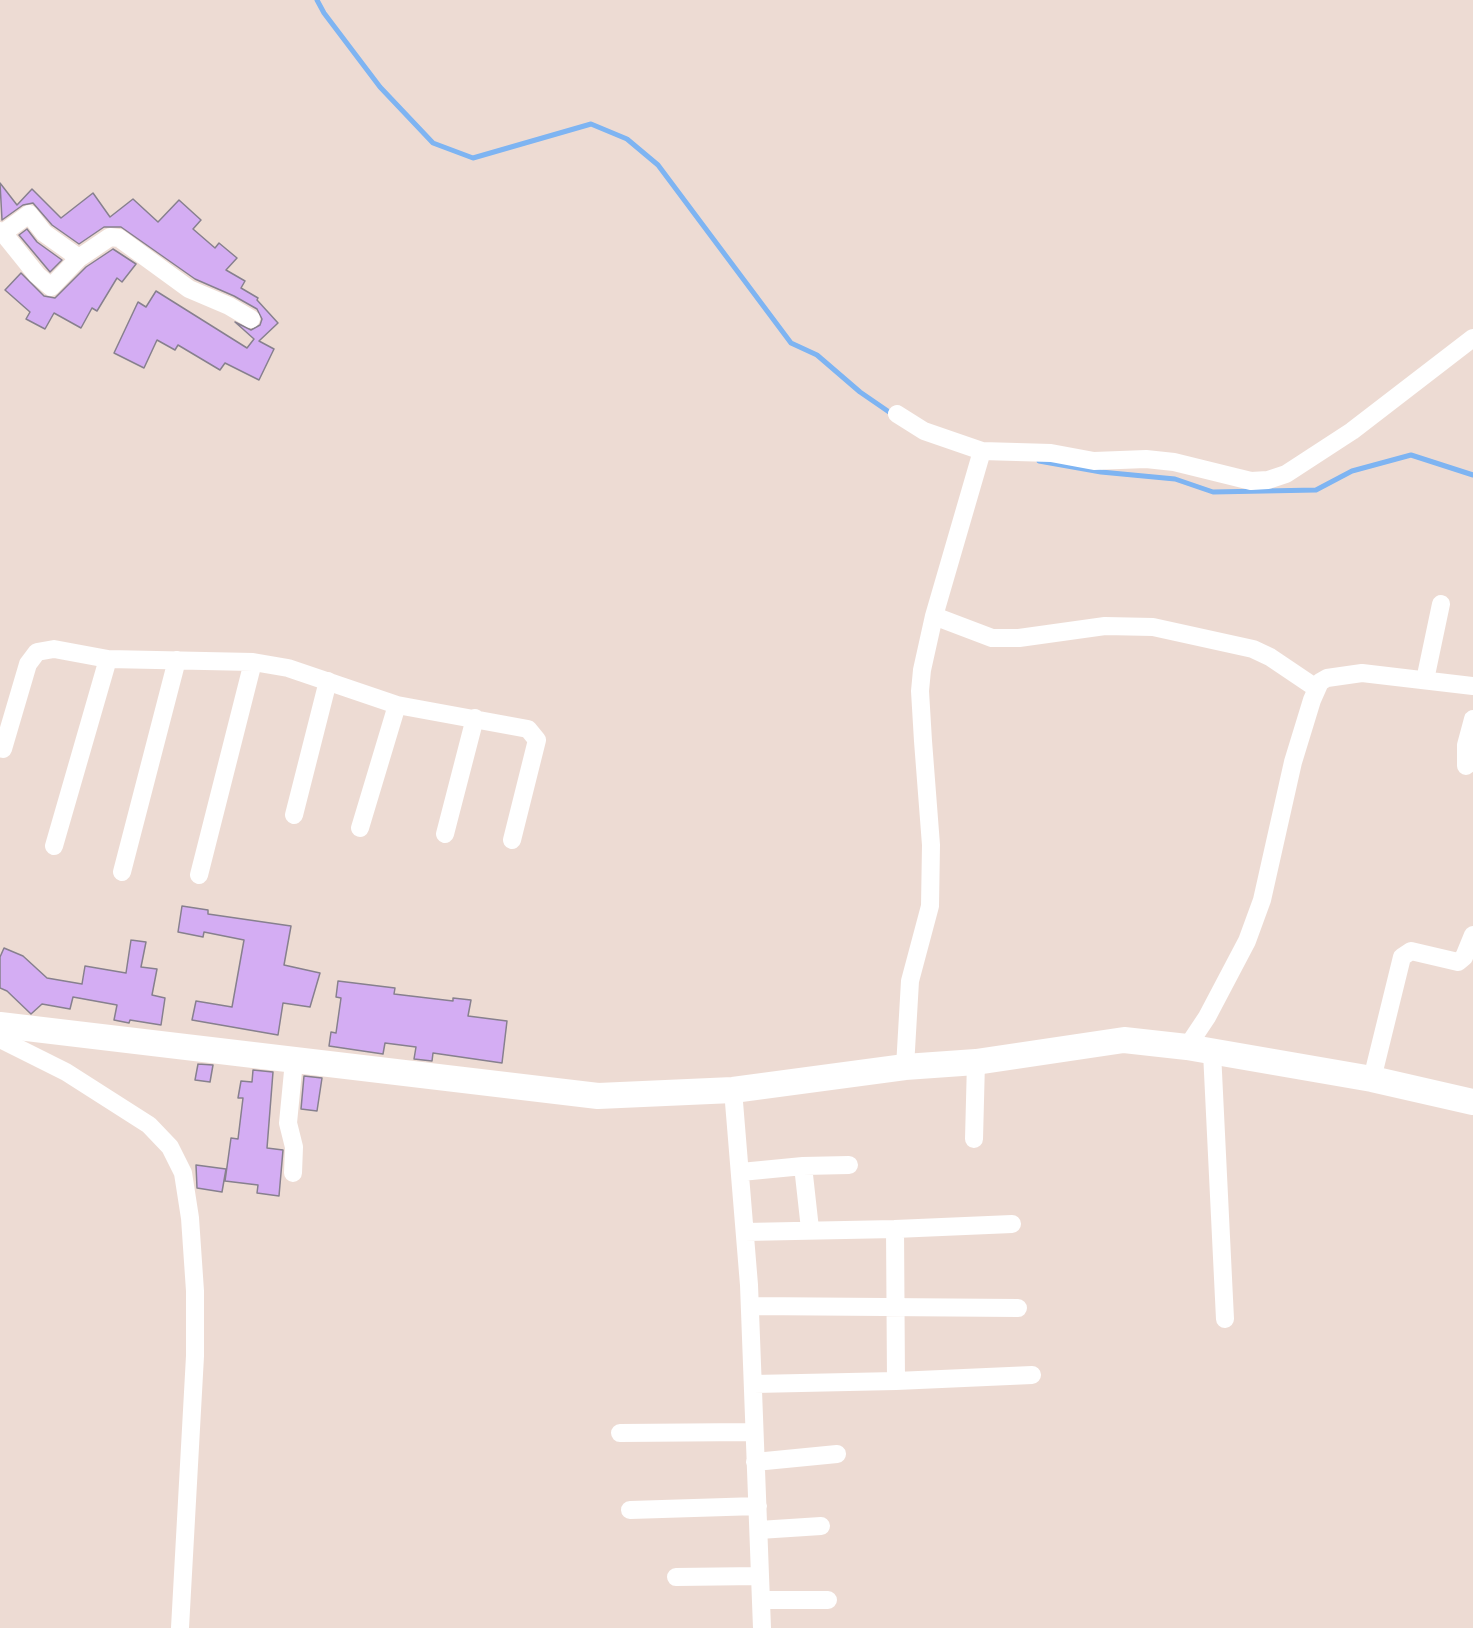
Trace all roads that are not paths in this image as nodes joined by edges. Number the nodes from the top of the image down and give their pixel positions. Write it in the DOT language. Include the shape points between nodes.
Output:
graph roads {
  1 [pos="2,232"];
  2 [pos="79,258"];
  3 [pos="251,319"];
  4 [pos="1473,338"];
  5 [pos="897,414"];
  6 [pos="982,451"];
  7 [pos="1441,604"];
  8 [pos="934,616"];
  9 [pos="108,659"];
  10 [pos="177,660"];
  11 [pos="253,662"];
  12 [pos="1425,680"];
  13 [pos="328,681"];
  14 [pos="1473,686"];
  15 [pos="1316,688"];
  16 [pos="397,705"];
  17 [pos="475,718"];
  18 [pos="1473,719"];
  19 [pos="1,753"];
  20 [pos="1466,766"];
  21 [pos="294,815"];
  22 [pos="360,828"];
  23 [pos="445,834"];
  24 [pos="513,840"];
  25 [pos="54,846"];
  26 [pos="122,872"];
  27 [pos="199,876"];
  28 [pos="1473,935"];
  29 [pos="0,1025"];
  30 [pos="0,1039"];
  31 [pos="1187,1047"];
  32 [pos="1212,1052"];
  33 [pos="294,1061"];
  34 [pos="976,1062"];
  35 [pos="905,1067"];
  36 [pos="1372,1080"];
  37 [pos="733,1090"];
  38 [pos="1473,1102"];
  39 [pos="974,1139"];
  40 [pos="849,1165"];
  41 [pos="803,1166"];
  42 [pos="741,1172"];
  43 [pos="293,1173"];
  44 [pos="1012,1224"];
  45 [pos="810,1229"];
  46 [pos="895,1229"];
  47 [pos="745,1232"];
  48 [pos="750,1306"];
  49 [pos="897,1308"];
  50 [pos="1018,1308"];
  51 [pos="1225,1319"];
  52 [pos="1032,1376"];
  53 [pos="896,1382"];
  54 [pos="754,1384"];
  55 [pos="753,1432"];
  56 [pos="620,1433"];
  57 [pos="837,1454"];
  58 [pos="755,1462"];
  59 [pos="758,1506"];
  60 [pos="630,1510"];
  61 [pos="821,1526"];
  62 [pos="759,1530"];
  63 [pos="760,1576"];
  64 [pos="676,1577"];
  65 [pos="761,1600"];
  66 [pos="828,1600"];
  67 [pos="180,1628"];
  68 [pos="762,1628"];
  1 -- 2 [label="street" via="29,214 44,233"];
  1 -- 2 [label="street" via="51,287"];
  2 -- 3 [label="street" via="110,237 119,238 189,289"];
  4 -- 6 [label="street" via="1352,431 1286,474 1268,480 1155,460 1094,460 1051,453"];
  5 -- 6 [label="street" via="924,431"];
  6 -- 8 [label="street"];
  7 -- 12 [label="street"];
  8 -- 15 [label="street" via="992,638 1106,626 1153,627 1253,649"];
  8 -- 35 [label="street" via="920,691 931,845 930,906 910,981"];
  9 -- 10 [label="street"];
  9 -- 19 [label="street" via="54,650 38,652 31,658"];
  9 -- 25 [label="street"];
  10 -- 11 [label="street"];
  10 -- 26 [label="street"];
  11 -- 13 [label="street"];
  11 -- 27 [label="street"];
  12 -- 14 [label="street"];
  12 -- 15 [label="street" via="1362,673 1327,678"];
  13 -- 16 [label="street"];
  13 -- 21 [label="street"];
  15 -- 31 [label="street" via="1293,762 1262,900 1247,941"];
  16 -- 17 [label="street"];
  16 -- 22 [label="street"];
  17 -- 23 [label="street"];
  17 -- 24 [label="street" via="528,729 537,740"];
  18 -- 20 [label="street" via="1466,745"];
  28 -- 36 [label="street" via="1458,962 1411,951 1402,957"];
  29 -- 33 [label="street"];
  30 -- 67 [label="street" via="66,1072 149,1125 170,1147 183,1173 192,1239 195,1356"];
  31 -- 32 [label="street"];
  31 -- 34 [label="street" via="1124,1040"];
  32 -- 36 [label="street"];
  32 -- 51 [label="street"];
  33 -- 37 [label="street" via="598,1096"];
  33 -- 43 [label="street" via="288,1123 294,1147"];
  34 -- 35 [label="street"];
  34 -- 39 [label="street"];
  35 -- 37 [label="street"];
  36 -- 38 [label="street"];
  37 -- 42 [label="street"];
  40 -- 41 [label="street"];
  41 -- 42 [label="street"];
  41 -- 45 [label="street"];
  42 -- 47 [label="street"];
  44 -- 46 [label="street"];
  45 -- 46 [label="street"];
  45 -- 47 [label="street"];
  46 -- 49 [label="street"];
  47 -- 48 [label="street"];
  48 -- 49 [label="street"];
  48 -- 54 [label="street"];
  49 -- 50 [label="street"];
  49 -- 53 [label="street"];
  52 -- 53 [label="street"];
  53 -- 54 [label="street"];
  54 -- 55 [label="street"];
  55 -- 56 [label="street"];
  55 -- 58 [label="street"];
  57 -- 58 [label="street"];
  58 -- 59 [label="street"];
  59 -- 60 [label="street"];
  59 -- 62 [label="street"];
  61 -- 62 [label="street"];
  62 -- 63 [label="street"];
  63 -- 64 [label="street"];
  63 -- 65 [label="street"];
  65 -- 66 [label="street"];
  65 -- 68 [label="street"];
}
